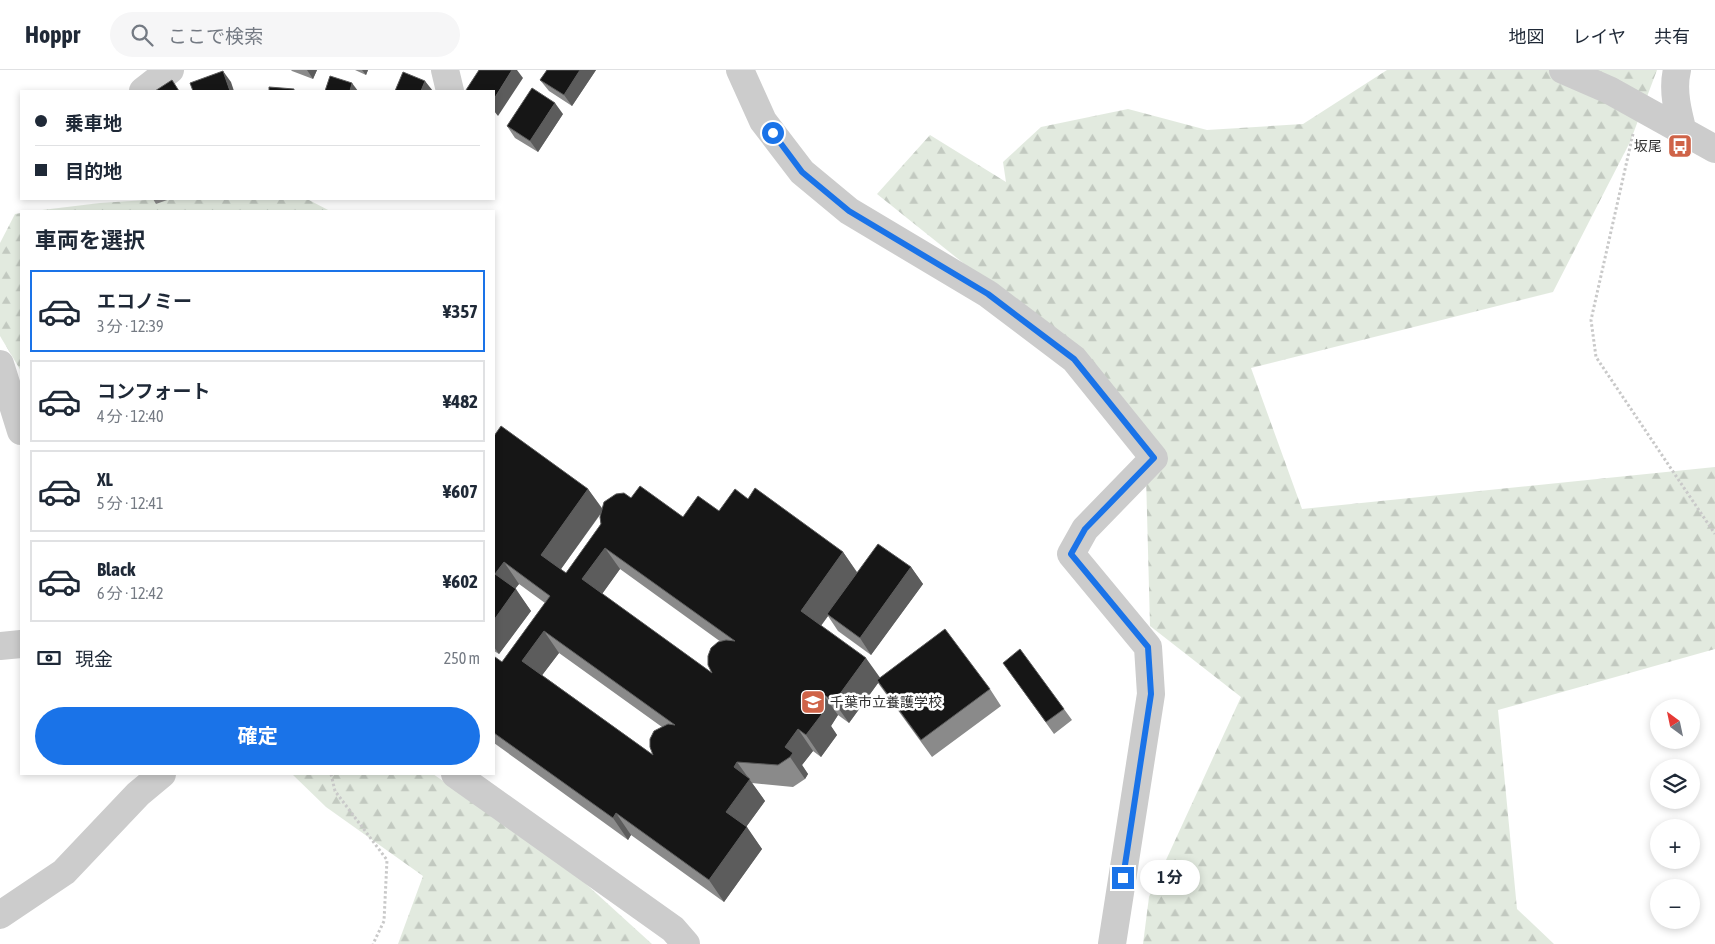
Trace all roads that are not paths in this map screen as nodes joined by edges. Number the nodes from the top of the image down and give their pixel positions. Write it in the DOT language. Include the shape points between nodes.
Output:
graph roads {
  1 [pos="170,70"];
  2 [pos="445,70"];
  3 [pos="740,70"];
  4 [pos="1563,70"];
  5 [pos="1677,70"];
  6 [pos="144,90"];
  7 [pos="450,90"];
  8 [pos="1683,132"];
  9 [pos="1715,149"];
  10 [pos="0,364"];
  11 [pos="20,427"];
  12 [pos="20,644"];
  13 [pos="0,646"];
  14 [pos="161,775"];
  15 [pos="456,775"];
  16 [pos="0,915"];
  17 [pos="686,944"];
  18 [pos="1112,944"];
  1 -- 6 [label="street"];
  2 -- 7 [label="street"];
  3 -- 18 [label="street" via="763,120 802,172 849,211 988,294 1074,359 1154,458 1085,529 1071,554 1148,647 1151,694"];
  4 -- 8 [label="street" via="1609,90"];
  5 -- 8 [label="street" via="1677,110"];
  8 -- 9 [label="street"];
  10 -- 11 [label="street"];
  12 -- 13 [label="street"];
  14 -- 16 [label="street" via="138,794 64,872"];
  15 -- 17 [label="street" via="673,929"];
}
